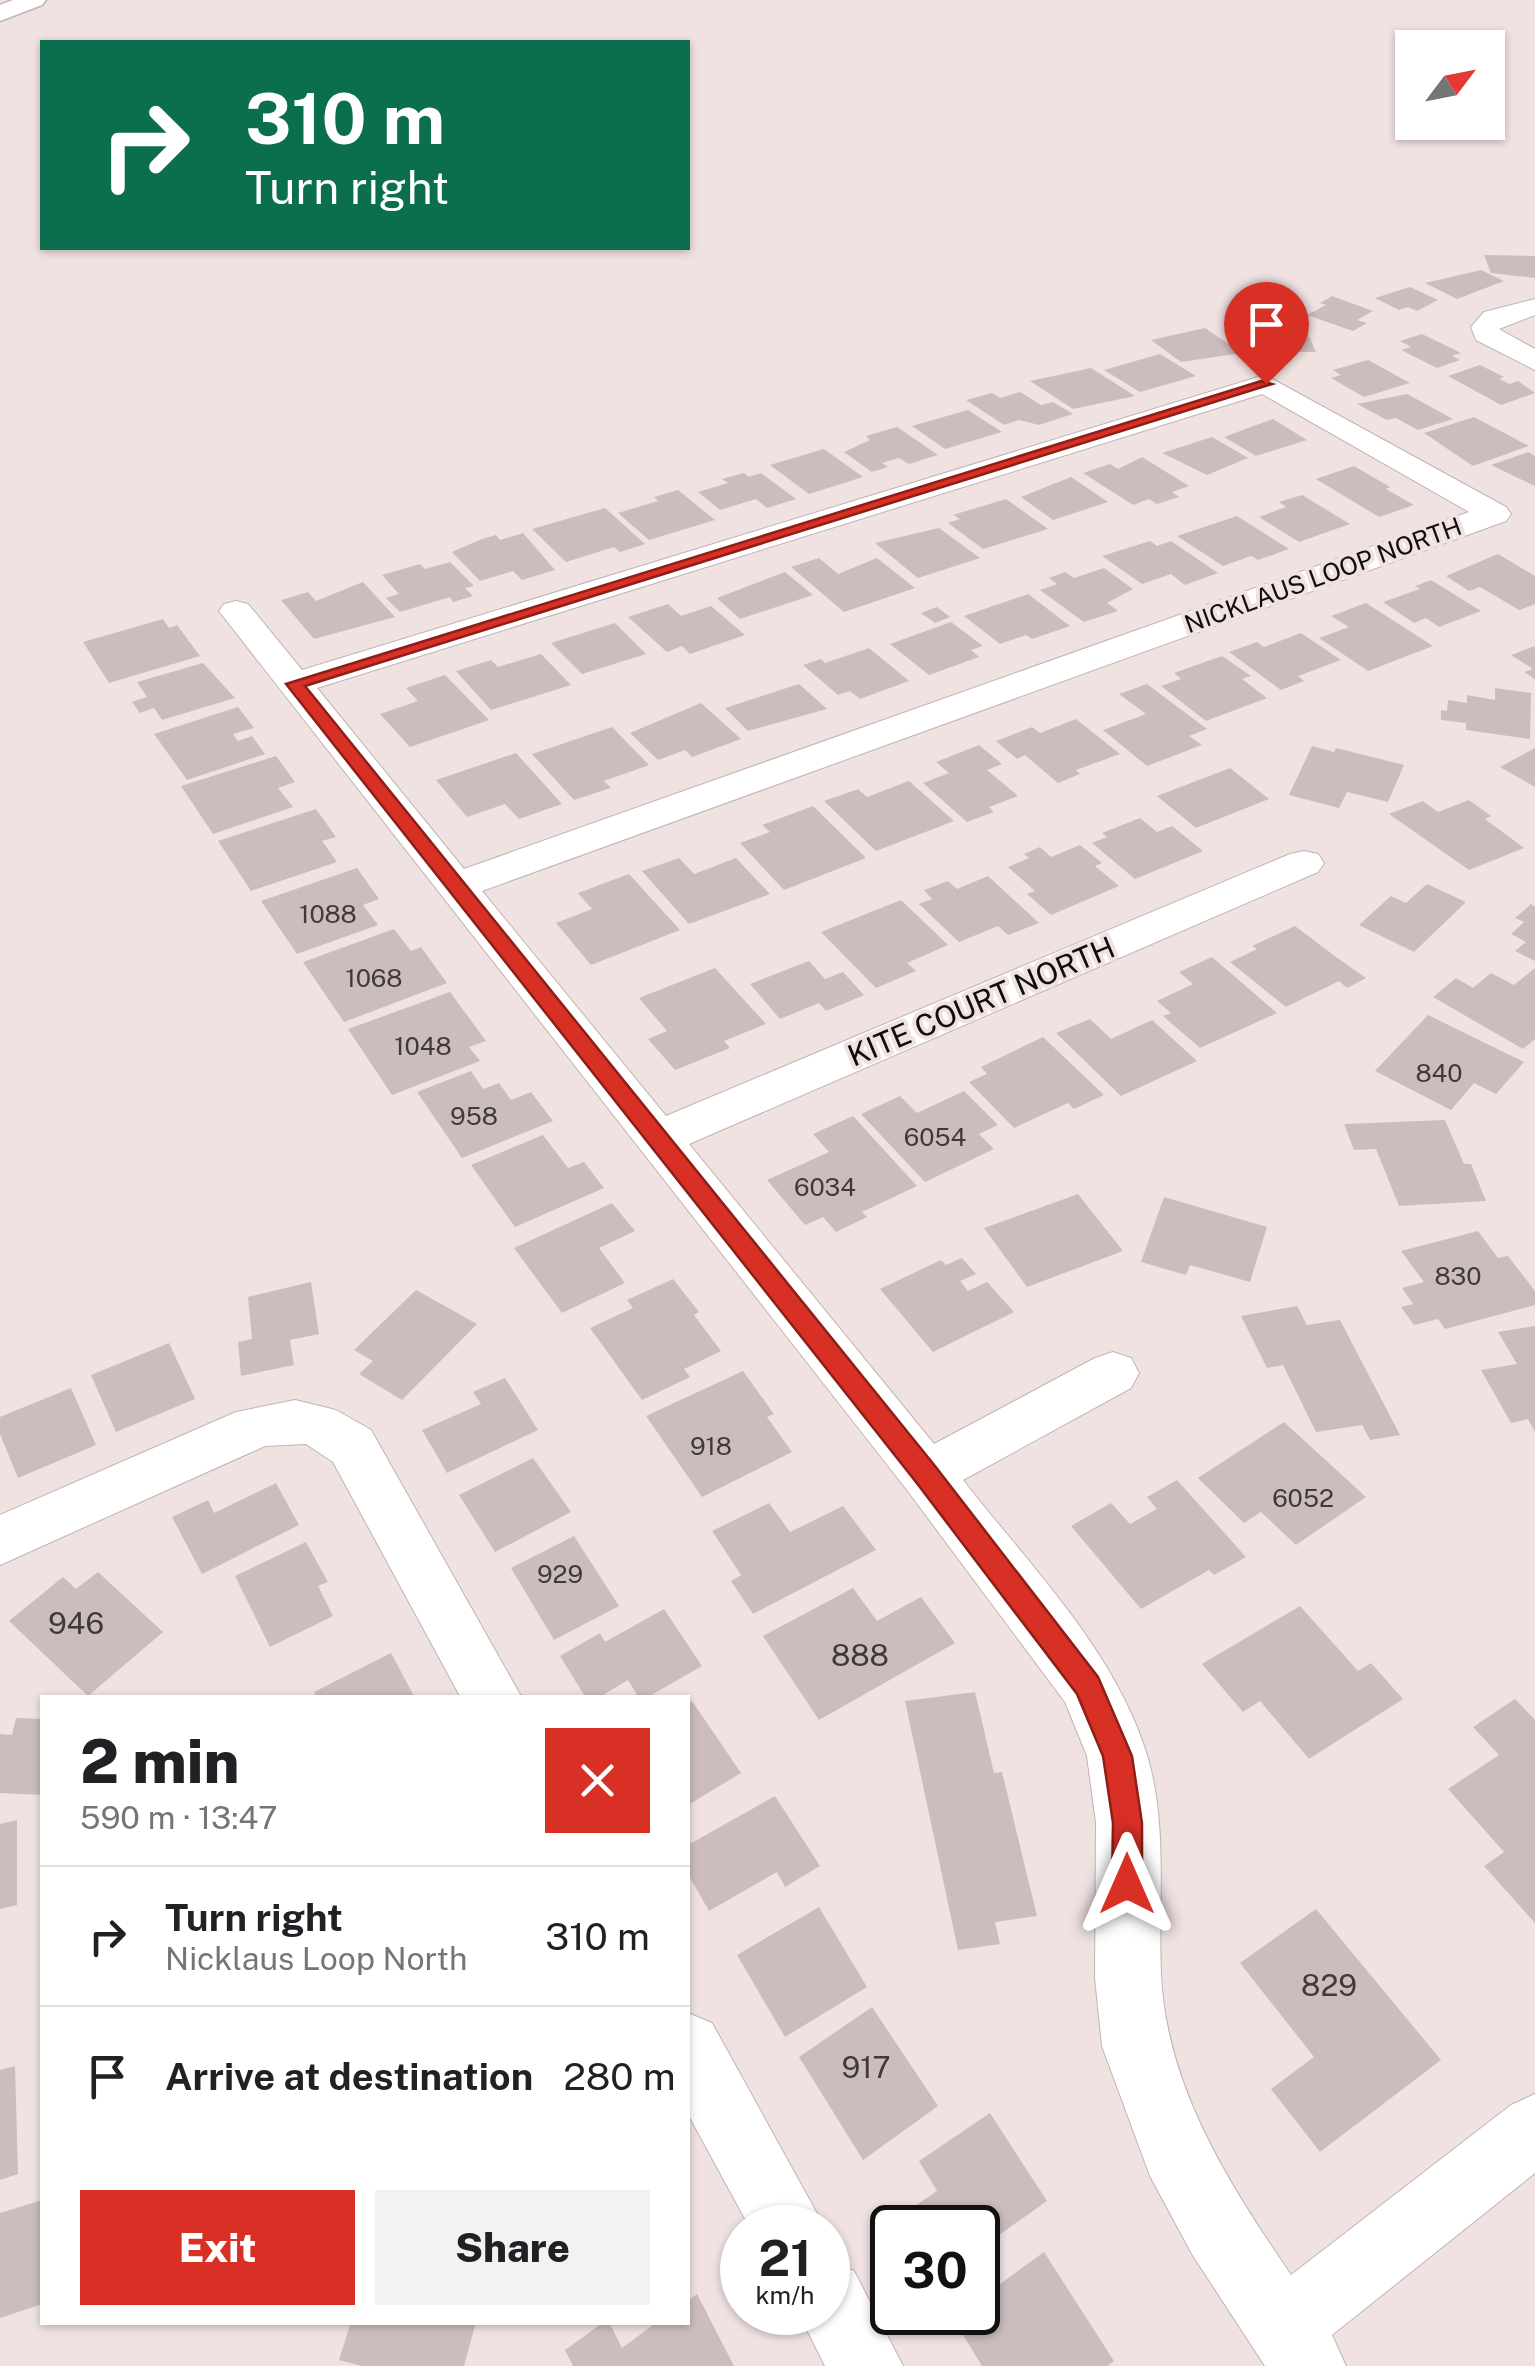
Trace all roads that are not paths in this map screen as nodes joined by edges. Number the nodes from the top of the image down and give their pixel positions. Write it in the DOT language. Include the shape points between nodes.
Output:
graph roads {
  1 [pos="34,0"];
  2 [pos="0,14"];
  3 [pos="1535,308"];
  4 [pos="1535,361"];
  5 [pos="236,611"];
  6 [pos="294,684"];
  7 [pos="1304,863"];
  8 [pos="456,886"];
  9 [pos="657,1138"];
  10 [pos="1113,1373"];
  11 [pos="926,1474"];
  12 [pos="0,1542"];
  13 [pos="491,1695"];
  14 [pos="690,2051"];
  15 [pos="1535,2129"];
  16 [pos="775,2205"];
  17 [pos="849,2335"];
  18 [pos="1295,2347"];
  19 [pos="866,2366"];
  1 -- 2 [label="street"];
  3 -- 4 [label="street" via="1494,318 1485,327 1496,342"];
  5 -- 6 [label="street"];
  6 -- 8 [label="street"];
  6 -- 8 [label="street, NICKLAUS LOOP NORTH" via="1266,384 1495,514"];
  7 -- 9 [label="street, KITE COURT NORTH"];
  8 -- 9 [label="street"];
  9 -- 11 [label="street"];
  10 -- 11 [label="street"];
  11 -- 18 [label="street" via="1088,1686 1117,1756 1128,1823 1128,1978 1136,2046 1175,2151"];
  12 -- 13 [label="street" via="254,1427 308,1420 352,1446"];
  14 -- 16 [label="street"];
  15 -- 18 [label="street"];
  17 -- 19 [label="street"];
}
